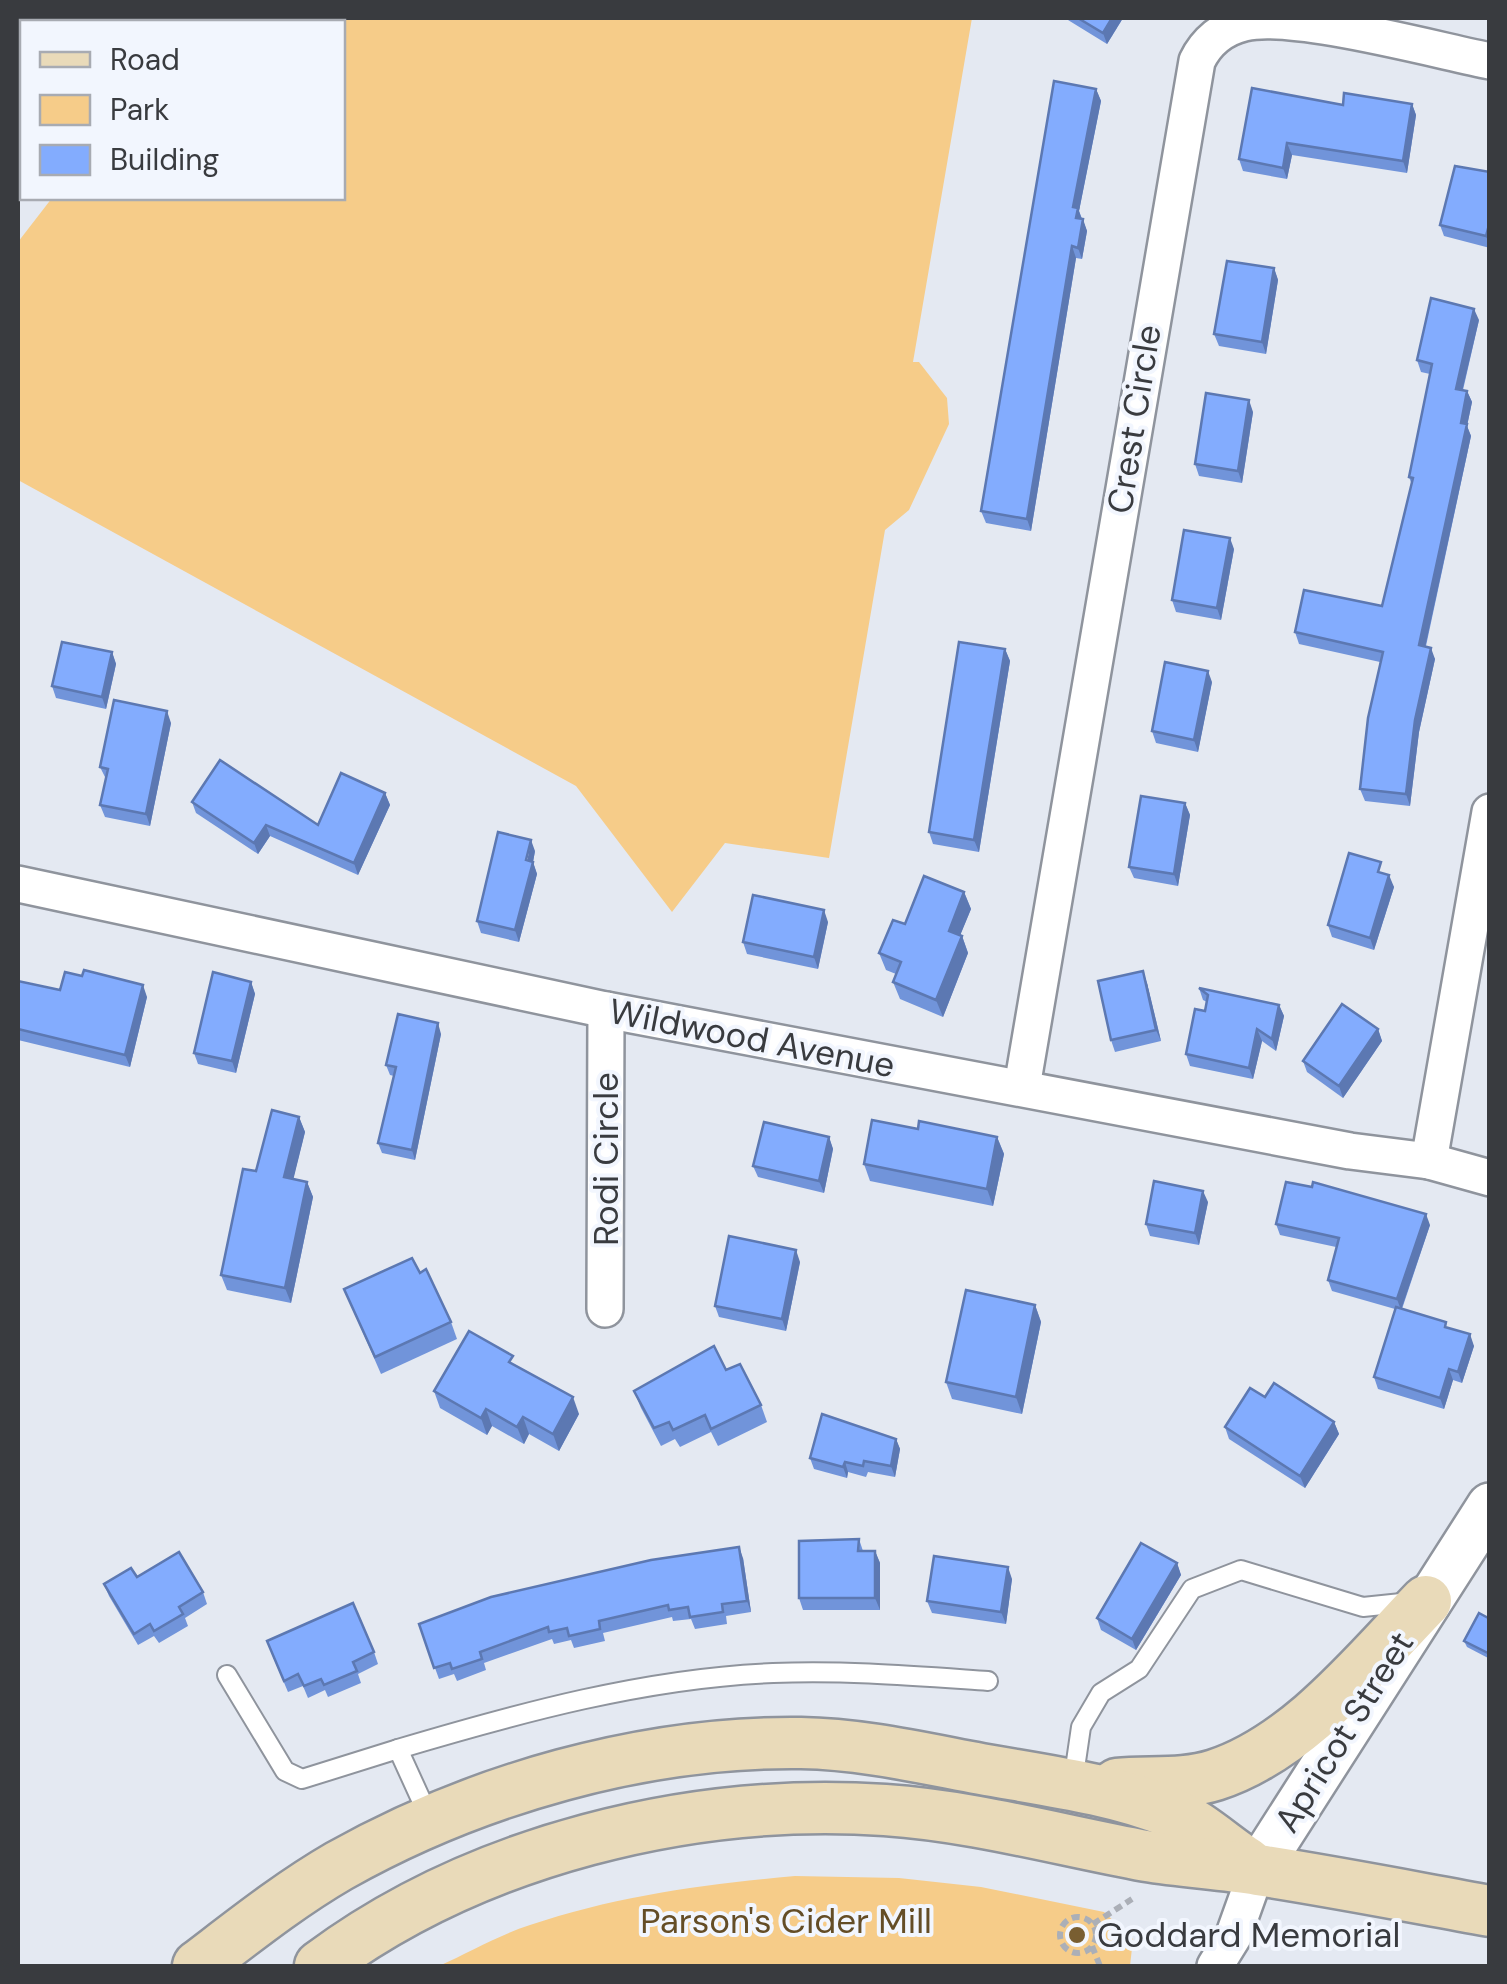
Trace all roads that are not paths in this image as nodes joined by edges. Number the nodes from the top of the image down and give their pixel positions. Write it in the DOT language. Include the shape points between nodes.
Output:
graph roads {
  1 [pos="1490,61"];
  2 [pos="1490,812"];
  3 [pos="18,884"];
  4 [pos="606,1010"];
  5 [pos="1022,1086"];
  6 [pos="1429,1160"];
  7 [pos="1490,1178"];
  8 [pos="605,1309"];
  9 [pos="1482,1531"];
  10 [pos="1426,1601"];
  11 [pos="227,1675"];
  12 [pos="988,1681"];
  13 [pos="398,1749"];
  14 [pos="1072,1788"];
  15 [pos="431,1822"];
  16 [pos="1257,1870"];
  17 [pos="1490,1910"];
  18 [pos="198,1966"];
  19 [pos="320,1966"];
  20 [pos="1215,1966"];
  1 -- 5 [label="street, Crest Circle" via="1268,20 1225,30 1197,61"];
  2 -- 6 [label="street"];
  3 -- 4 [label="street, Wildwood Avenue"];
  4 -- 5 [label="street, Wildwood Avenue"];
  4 -- 8 [label="street, Rodi Circle"];
  5 -- 6 [label="street, Wildwood Avenue" via="1350,1151"];
  6 -- 7 [label="street, Wildwood Avenue"];
  9 -- 10 [label="street, Apricot Street"];
  10 -- 14 [label="main road" via="1311,1714 1240,1764 1188,1780"];
  10 -- 14 [label="lane" via="1362,1607 1241,1570 1192,1589 1139,1669 1100,1694 1081,1727"];
  10 -- 16 [label="street, Apricot Street"];
  11 -- 13 [label="lane" via="286,1772 302,1780"];
  12 -- 13 [label="lane" via="770,1673 643,1688"];
  13 -- 15 [label="lane"];
  14 -- 15 [label="main road" via="878,1750 774,1744 622,1761"];
  14 -- 16 [label="main road" via="1174,1814"];
  15 -- 18 [label="main road" via="338,1867"];
  16 -- 17 [label="main road"];
  16 -- 19 [label="main road" via="923,1814 751,1814 612,1835 516,1862 426,1899"];
  16 -- 20 [label="street, Apricot Street"];
}
